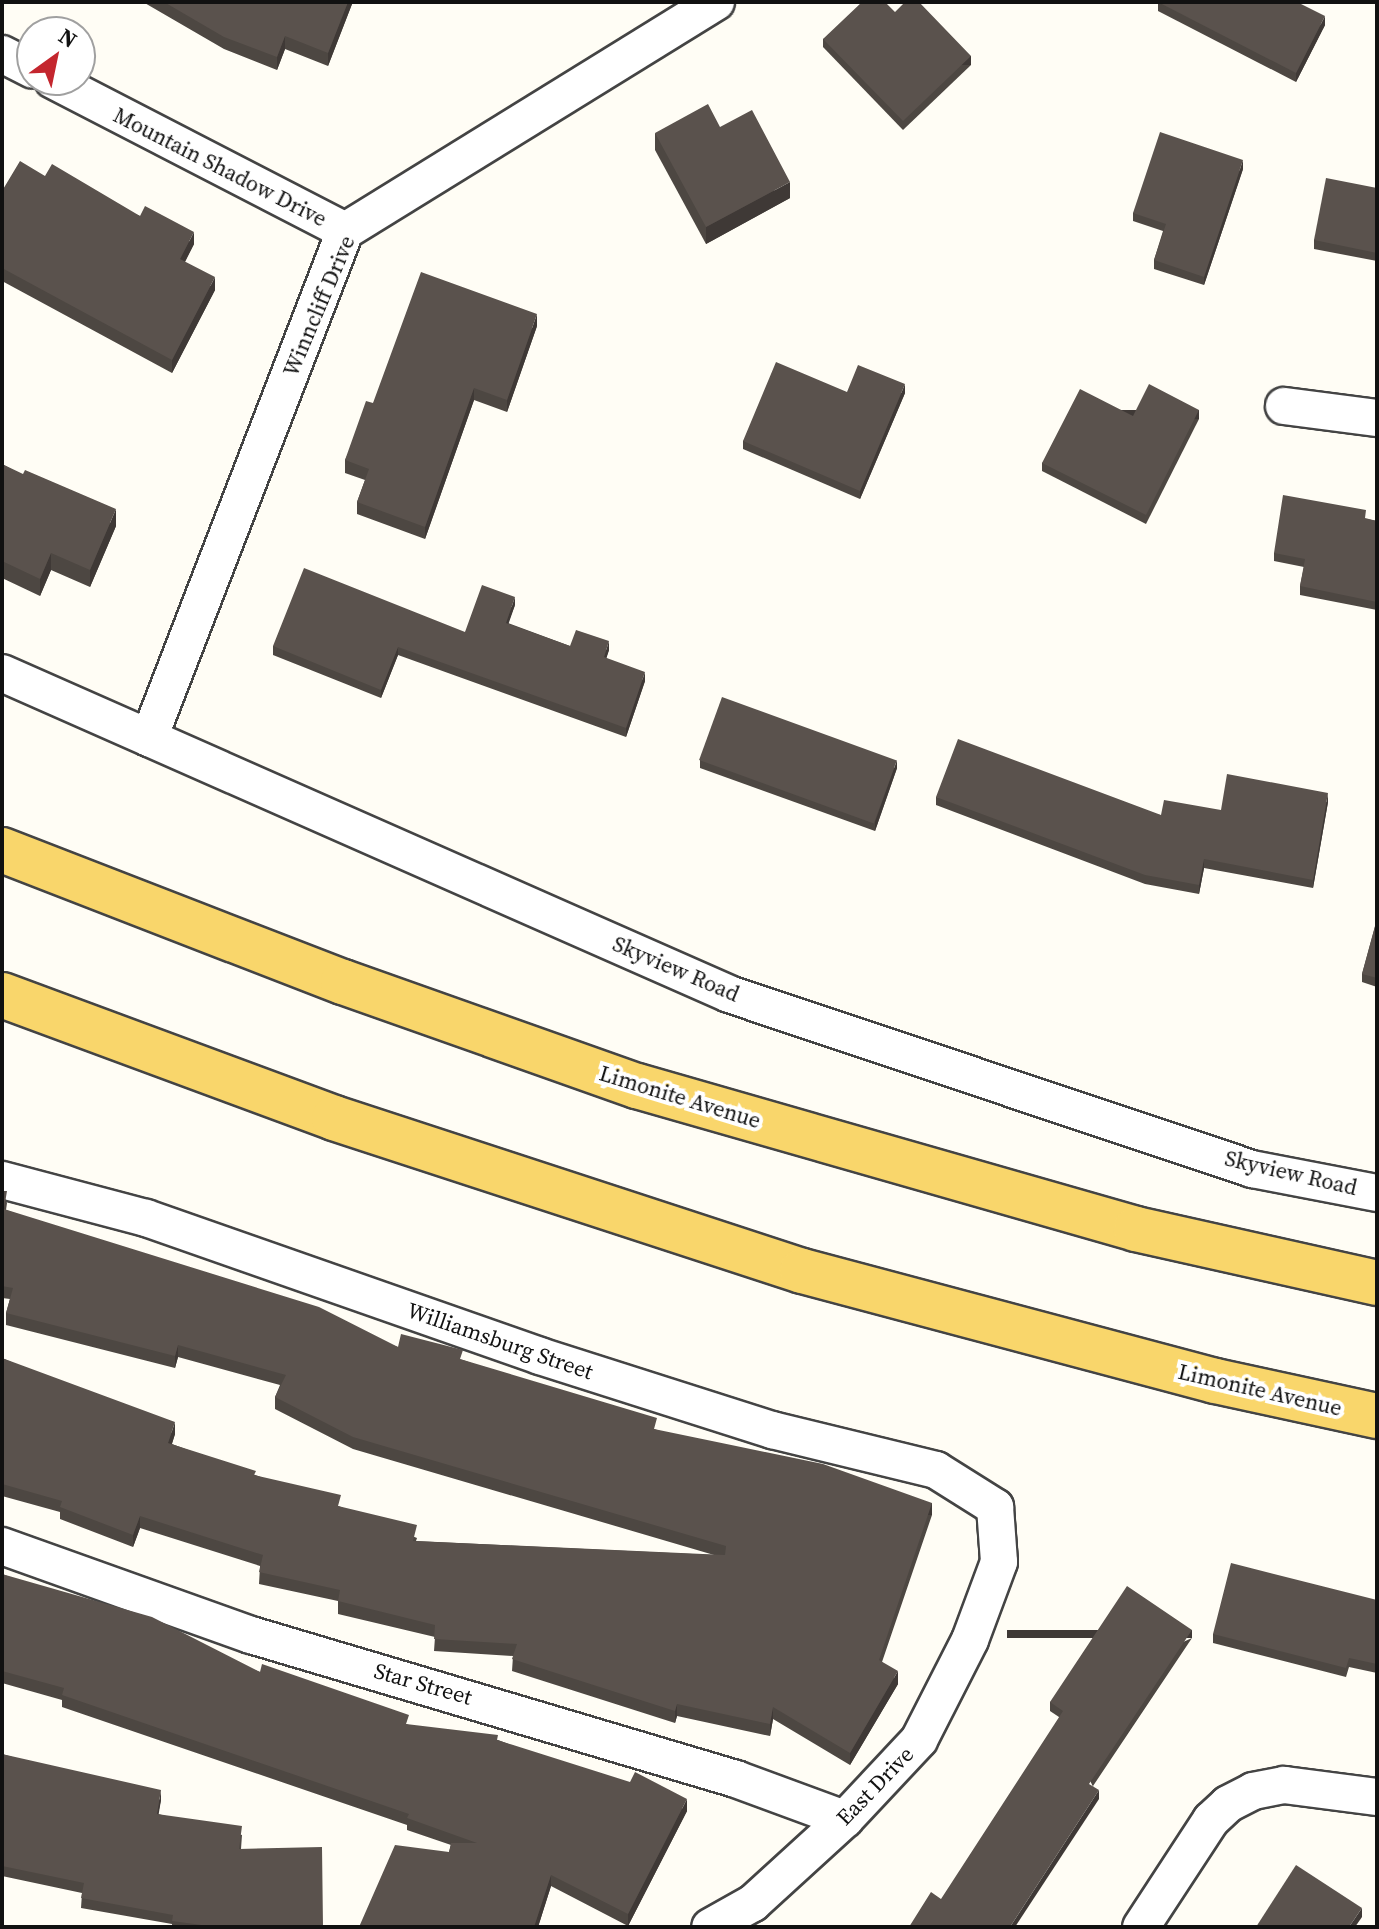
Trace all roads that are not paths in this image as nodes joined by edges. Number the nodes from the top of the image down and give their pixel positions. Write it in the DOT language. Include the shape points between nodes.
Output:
graph roads {
  1 [pos="716,2"];
  2 [pos="84,96"];
  3 [pos="345,231"];
  4 [pos="1284,406"];
  5 [pos="1377,418"];
  6 [pos="2,673"];
  7 [pos="149,738"];
  8 [pos="2,850"];
  9 [pos="2,995"];
  10 [pos="2,1180"];
  11 [pos="1377,1193"];
  12 [pos="1377,1283"];
  13 [pos="1377,1416"];
  14 [pos="995,1507"];
  15 [pos="2,1546"];
  16 [pos="1377,1797"];
  17 [pos="845,1819"];
  18 [pos="710,1927"];
  19 [pos="1141,1927"];
  1 -- 3 [label="street, Winncliff Drive"];
  2 -- 3 [label="street, Mountain Shadow Drive"];
  3 -- 7 [label="street, Winncliff Drive"];
  4 -- 5 [label="street"];
  6 -- 7 [label="street, Skyview Road"];
  7 -- 11 [label="street, Skyview Road" via="729,994 1252,1169"];
  8 -- 12 [label="main road, Limonite Avenue" via="343,982 637,1086 1136,1229"];
  9 -- 13 [label="main road, Limonite Avenue" via="334,1118 802,1271 1200,1378"];
  10 -- 14 [label="street, Williamsburg Street" via="146,1218 540,1356 772,1430 936,1470"];
  14 -- 17 [label="street, East Drive" via="999,1562 970,1640 919,1740"];
  15 -- 17 [label="street, Star Street" via="251,1635 736,1779"];
  16 -- 19 [label="street" via="1284,1785 1253,1791 1228,1804 1211,1820"];
  17 -- 18 [label="street, East Drive" via="753,1903"];
}
